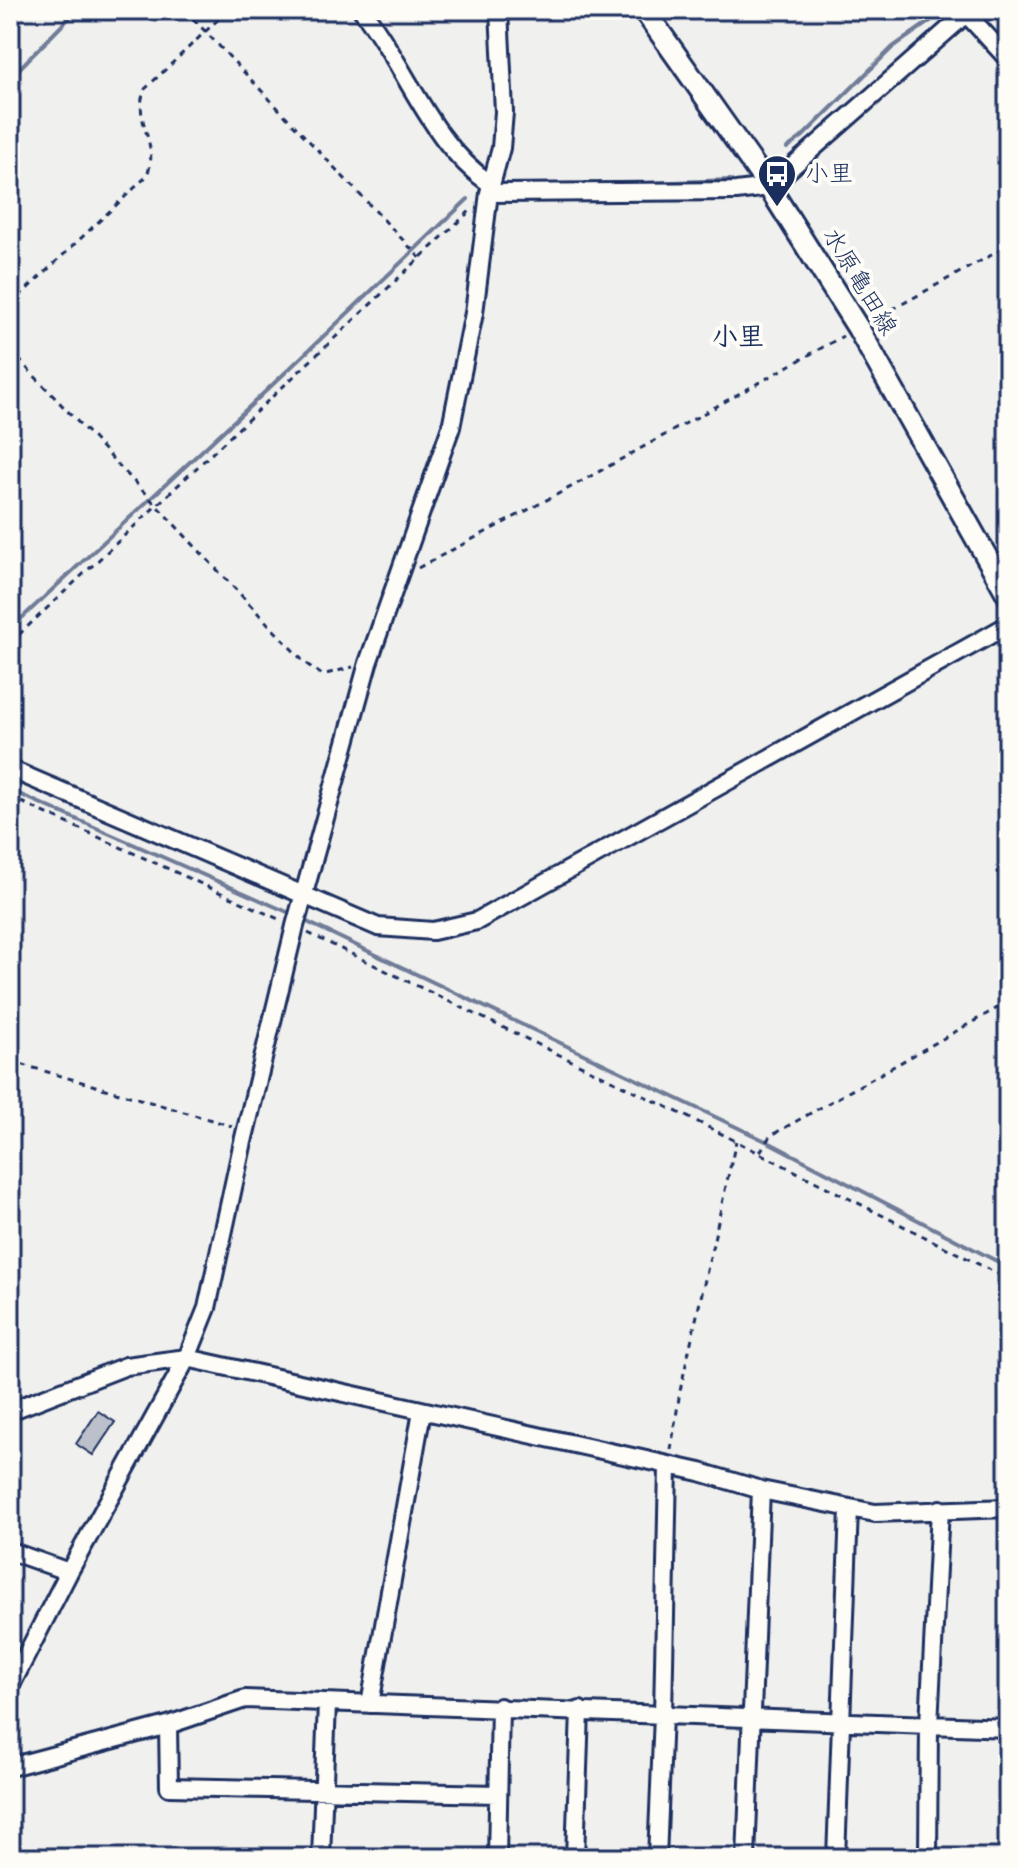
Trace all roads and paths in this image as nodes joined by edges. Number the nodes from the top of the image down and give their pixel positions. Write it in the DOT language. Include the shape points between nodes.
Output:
graph roads {
  1 [pos="185,10"];
  2 [pos="228,10"];
  3 [pos="362,10"];
  4 [pos="499,10"];
  5 [pos="644,10"];
  6 [pos="965,12"];
  7 [pos="205,32"];
  8 [pos="1008,59"];
  9 [pos="769,187"];
  10 [pos="490,189"];
  11 [pos="1008,246"];
  12 [pos="420,258"];
  13 [pos="10,305"];
  14 [pos="858,328"];
  15 [pos="10,350"];
  16 [pos="157,504"];
  17 [pos="398,575"];
  18 [pos="1008,595"];
  19 [pos="1008,625"];
  20 [pos="10,643"];
  21 [pos="368,663"];
  22 [pos="10,769"];
  23 [pos="10,797"];
  24 [pos="303,896"];
  25 [pos="295,926"];
  26 [pos="1008,1002"];
  27 [pos="10,1061"];
  28 [pos="247,1129"];
  29 [pos="736,1141"];
  30 [pos="760,1153"];
  31 [pos="1008,1279"];
  32 [pos="187,1358"];
  33 [pos="10,1411"];
  34 [pos="422,1411"];
  35 [pos="668,1466"];
  36 [pos="761,1490"];
  37 [pos="1008,1508"];
  38 [pos="849,1509"];
  39 [pos="940,1509"];
  40 [pos="10,1551"];
  41 [pos="69,1572"];
  42 [pos="10,1687"];
  43 [pos="327,1703"];
  44 [pos="370,1704"];
  45 [pos="500,1707"];
  46 [pos="580,1710"];
  47 [pos="663,1715"];
  48 [pos="753,1719"];
  49 [pos="841,1720"];
  50 [pos="929,1724"];
  51 [pos="168,1725"];
  52 [pos="1008,1728"];
  53 [pos="10,1767"];
  54 [pos="324,1790"];
  55 [pos="498,1794"];
  56 [pos="321,1858"];
  57 [pos="497,1858"];
  58 [pos="575,1858"];
  59 [pos="657,1858"];
  60 [pos="746,1858"];
  61 [pos="836,1858"];
  62 [pos="928,1858"];
  1 -- 7 [label="path"];
  2 -- 7 [label="path"];
  3 -- 10 [label="street" via="425,111"];
  4 -- 10 [label="street" via="504,112"];
  5 -- 9 [label="main road, 水原亀田線"];
  6 -- 8 [label="street"];
  6 -- 9 [label="street"];
  7 -- 12 [label="path"];
  7 -- 13 [label="path" via="145,89 139,102 153,161 146,177"];
  9 -- 10 [label="street"];
  9 -- 14 [label="main road, 水原亀田線"];
  10 -- 12 [label="path"];
  10 -- 17 [label="street" via="474,313 451,427"];
  11 -- 14 [label="path"];
  12 -- 16 [label="path"];
  14 -- 17 [label="path" via="560,494"];
  14 -- 18 [label="main road, 水原亀田線"];
  15 -- 16 [label="path"];
  16 -- 20 [label="path"];
  16 -- 21 [label="path" via="316,673"];
  17 -- 21 [label="street"];
  19 -- 24 [label="street" via="477,921 433,931 378,927"];
  21 -- 24 [label="street"];
  22 -- 24 [label="street"];
  23 -- 25 [label="path"];
  24 -- 25 [label="street"];
  25 -- 28 [label="street"];
  25 -- 29 [label="path"];
  26 -- 30 [label="path" via="770,1136"];
  27 -- 28 [label="path"];
  28 -- 32 [label="street" via="207,1308"];
  29 -- 30 [label="path"];
  29 -- 35 [label="path"];
  30 -- 31 [label="path"];
  32 -- 33 [label="street" via="126,1366"];
  32 -- 34 [label="street"];
  32 -- 41 [label="street"];
  34 -- 35 [label="street"];
  34 -- 44 [label="street"];
  35 -- 36 [label="street"];
  35 -- 47 [label="street"];
  36 -- 38 [label="street"];
  36 -- 48 [label="street"];
  37 -- 39 [label="street"];
  38 -- 39 [label="street"];
  38 -- 49 [label="street"];
  39 -- 50 [label="street"];
  40 -- 41 [label="street"];
  41 -- 42 [label="street"];
  43 -- 44 [label="street"];
  43 -- 51 [label="street" via="245,1699"];
  43 -- 54 [label="street"];
  44 -- 45 [label="street"];
  45 -- 46 [label="street"];
  45 -- 55 [label="street"];
  46 -- 47 [label="street"];
  46 -- 58 [label="street"];
  47 -- 48 [label="street"];
  47 -- 59 [label="street"];
  48 -- 49 [label="street"];
  48 -- 60 [label="street"];
  49 -- 50 [label="street"];
  49 -- 61 [label="street"];
  50 -- 52 [label="street"];
  50 -- 62 [label="street"];
  51 -- 53 [label="street"];
  51 -- 54 [label="street" via="169,1787"];
  54 -- 55 [label="street"];
  54 -- 56 [label="street"];
  55 -- 57 [label="street"];
}
